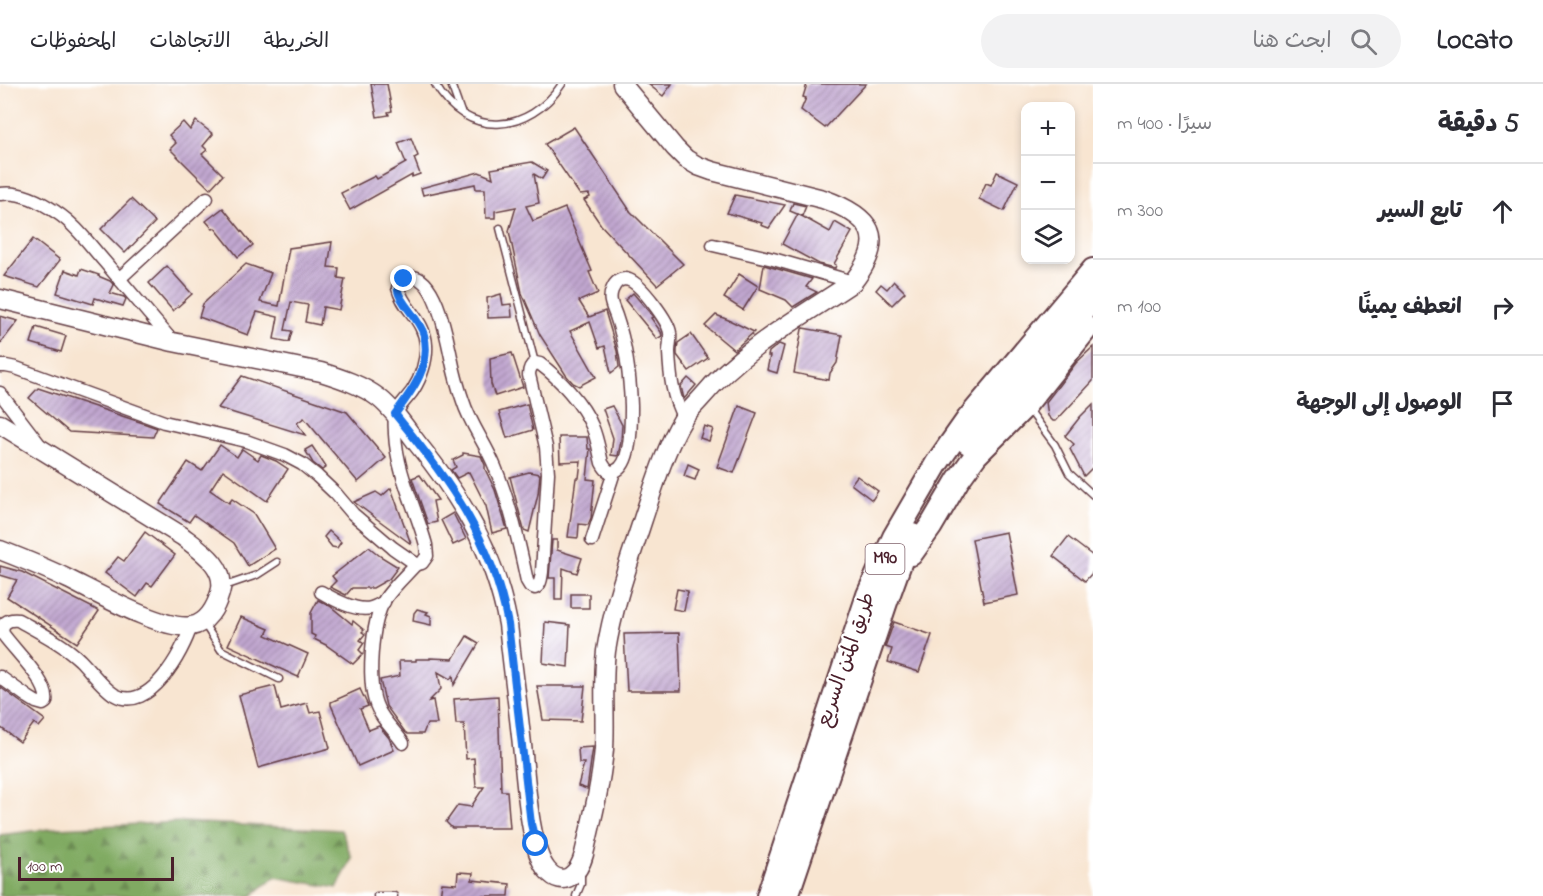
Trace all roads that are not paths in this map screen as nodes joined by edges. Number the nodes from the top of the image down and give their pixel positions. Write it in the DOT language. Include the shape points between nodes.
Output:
graph roads {
  1 [pos="435,84"];
  2 [pos="451,84"];
  3 [pos="562,84"];
  4 [pos="622,84"];
  5 [pos="461,112"];
  6 [pos="0,194"];
  7 [pos="207,198"];
  8 [pos="500,228"];
  9 [pos="713,245"];
  10 [pos="1093,270"];
  11 [pos="119,279"];
  12 [pos="853,282"];
  13 [pos="0,298"];
  14 [pos="1093,299"];
  15 [pos="1093,320"];
  16 [pos="173,342"];
  17 [pos="535,363"];
  18 [pos="0,366"];
  19 [pos="0,393"];
  20 [pos="1024,407"];
  21 [pos="395,414"];
  22 [pos="684,418"];
  23 [pos="0,424"];
  24 [pos="45,452"];
  25 [pos="614,472"];
  26 [pos="1093,495"];
  27 [pos="592,540"];
  28 [pos="0,550"];
  29 [pos="277,562"];
  30 [pos="416,564"];
  31 [pos="896,575"];
  32 [pos="222,587"];
  33 [pos="321,592"];
  34 [pos="384,602"];
  35 [pos="197,624"];
  36 [pos="0,677"];
  37 [pos="279,679"];
  38 [pos="403,743"];
  39 [pos="581,863"];
  40 [pos="377,896"];
  41 [pos="394,896"];
  42 [pos="576,896"];
  43 [pos="768,896"];
  44 [pos="787,896"];
  1 -- 5 [label="lane"];
  2 -- 5 [label="lane"];
  3 -- 5 [label="lane" via="537,111 508,124 475,120"];
  4 -- 12 [label="street" via="675,148 698,166 823,199 852,211 869,228 872,242 864,268"];
  6 -- 11 [label="street" via="29,197 58,213"];
  7 -- 11 [label="street"];
  8 -- 17 [label="lane"];
  9 -- 12 [label="street"];
  10 -- 43 [label="highway, طريق المتن السريع / M90" via="968,419 894,537 868,596"];
  11 -- 16 [label="street"];
  12 -- 22 [label="street" via="742,357"];
  13 -- 16 [label="street"];
  14 -- 31 [label="highway, طريق المتن السريع / M90" via="973,436 919,520"];
  15 -- 20 [label="highway"];
  16 -- 21 [label="street" via="330,375 367,390"];
  17 -- 21 [label="street" via="529,375 548,473 542,572 539,585 534,588 527,581 501,482 463,404 439,310 428,287 412,276 398,288 424,333 426,352 417,383"];
  17 -- 25 [label="street" via="545,368 576,401 592,425 604,468"];
  18 -- 30 [label="street" via="16,368 164,422 246,441 285,455 302,464 368,528"];
  19 -- 24 [label="street"];
  20 -- 26 [label="lane" via="1055,445 1069,473"];
  20 -- 31 [label="highway" via="976,455"];
  21 -- 30 [label="street" via="398,462 427,551 425,560"];
  21 -- 39 [label="street" via="461,502 503,597 531,824 543,864 553,876 567,878 574,875"];
  22 -- 25 [label="street" via="670,378 667,324 641,287 622,279 614,286 610,301 628,368 631,423 626,456"];
  22 -- 39 [label="street" via="655,484 611,626 604,676 602,766"];
  23 -- 24 [label="street"];
  24 -- 32 [label="street" via="182,536 216,566"];
  25 -- 27 [label="street"];
  28 -- 35 [label="street" via="134,611 175,626"];
  29 -- 32 [label="lane" via="257,575"];
  30 -- 34 [label="street"];
  31 -- 44 [label="highway, طريق المتن السريع / M90"];
  32 -- 35 [label="street" via="218,601"];
  33 -- 34 [label="street" via="337,602 362,609"];
  34 -- 38 [label="street" via="375,627 371,680 377,708"];
  35 -- 36 [label="street" via="158,683 137,698 114,695 63,646 12,619 6,620 1,630 41,684 46,702 36,702"];
  35 -- 37 [label="lane" via="221,650"];
  39 -- 42 [label="lane" via="581,884"];
  40 -- 41 [label="lane"];
}
